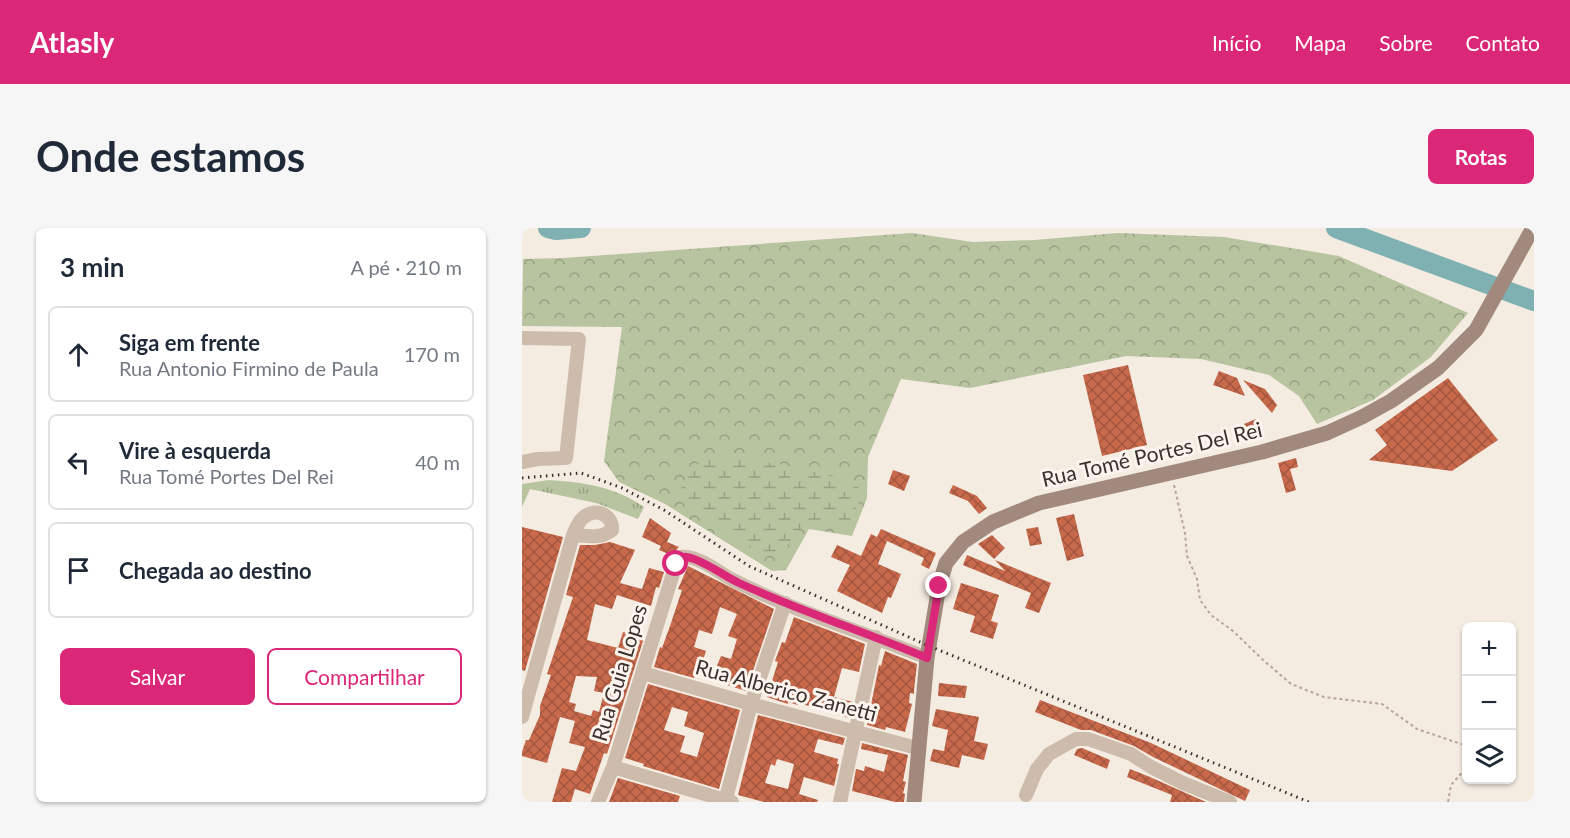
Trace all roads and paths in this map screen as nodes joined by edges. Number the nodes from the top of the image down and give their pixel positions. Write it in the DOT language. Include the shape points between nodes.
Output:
graph roads {
  1 [pos="1531,232"];
  2 [pos="522,338"];
  3 [pos="522,462"];
  4 [pos="1170,473"];
  5 [pos="573,535"];
  6 [pos="785,603"];
  7 [pos="876,637"];
  8 [pos="927,658"];
  9 [pos="643,673"];
  10 [pos="751,704"];
  11 [pos="522,717"];
  12 [pos="854,732"];
  13 [pos="1462,744"];
  14 [pos="917,748"];
  15 [pos="613,767"];
  16 [pos="1462,773"];
  17 [pos="1026,795"];
  18 [pos="728,801"];
  19 [pos="598,802"];
  20 [pos="840,802"];
  21 [pos="914,802"];
  22 [pos="1230,802"];
  23 [pos="1448,802"];
  1 -- 4 [label="main road, Rua Tomé Portes Del Rei" via="1476,330 1438,368 1391,401 1327,433"];
  2 -- 3 [label="street" via="579,339 566,458"];
  4 -- 8 [label="main road, Rua Tomé Portes Del Rei" via="1039,503 993,522 963,542 946,563"];
  4 -- 13 [label="path" via="1187,556 1197,579 1200,600 1210,615 1291,684 1324,697 1382,704 1417,729"];
  5 -- 11 [label="street"];
  6 -- 7 [label="street"];
  6 -- 9 [label="street, Rua Guia Lopes" via="690,557 681,557"];
  6 -- 10 [label="street"];
  7 -- 8 [label="street"];
  7 -- 12 [label="street"];
  8 -- 14 [label="main road, Rua Tomé Portes Del Rei"];
  9 -- 10 [label="street, Rua Alberico Zanetti"];
  9 -- 15 [label="street, Rua Guia Lopes"];
  10 -- 12 [label="street, Rua Alberico Zanetti"];
  10 -- 18 [label="street"];
  12 -- 14 [label="street, Rua Alberico Zanetti"];
  12 -- 20 [label="street"];
  14 -- 21 [label="main road, Rua Tomé Portes Del Rei"];
  15 -- 18 [label="street"];
  15 -- 19 [label="street, Rua Guia Lopes"];
  16 -- 23 [label="path" via="1451,785"];
  17 -- 22 [label="street" via="1037,769 1049,754 1076,739 1088,739 1131,754 1183,783"];
}
